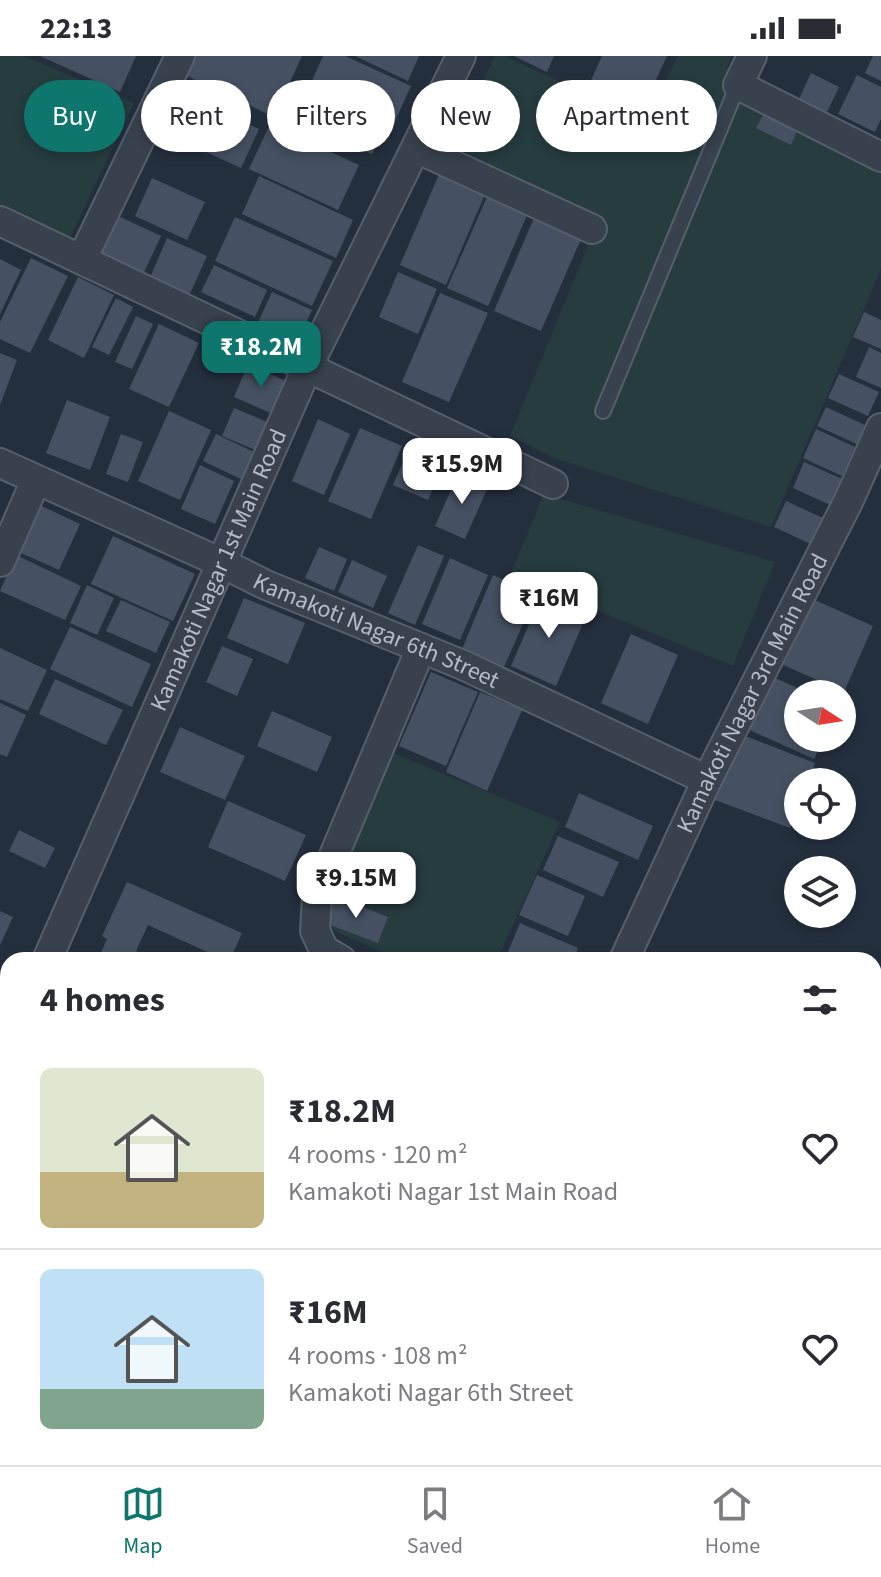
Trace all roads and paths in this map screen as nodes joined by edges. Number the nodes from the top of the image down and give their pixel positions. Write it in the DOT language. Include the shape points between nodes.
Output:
graph roads {
  1 [pos="180,56"];
  2 [pos="461,56"];
  3 [pos="752,56"];
  4 [pos="449,80"];
  5 [pos="738,85"];
  6 [pos="414,152"];
  7 [pos="425,152"];
  8 [pos="881,157"];
  9 [pos="0,221"];
  10 [pos="592,229"];
  11 [pos="82,259"];
  12 [pos="307,368"];
  13 [pos="603,411"];
  14 [pos="881,428"];
  15 [pos="0,463"];
  16 [pos="36,480"];
  17 [pos="553,484"];
  18 [pos="0,562"];
  19 [pos="222,563"];
  20 [pos="421,648"];
  21 [pos="707,780"];
  22 [pos="51,952"];
  23 [pos="327,952"];
  24 [pos="628,952"];
  1 -- 11 [label="street"];
  2 -- 4 [label="street, Kamakoti Nagar 1st Main Road"];
  3 -- 5 [label="street"];
  5 -- 8 [label="street"];
  5 -- 13 [label="lane"];
  6 -- 12 [label="street, Kamakoti Nagar 1st Main Road"];
  7 -- 10 [label="street"];
  9 -- 11 [label="street"];
  11 -- 12 [label="street"];
  12 -- 17 [label="street"];
  12 -- 19 [label="street, Kamakoti Nagar 1st Main Road"];
  14 -- 21 [label="street, Kamakoti Nagar 3rd Main Road"];
  15 -- 16 [label="street, Kamakoti Nagar 6th Street"];
  16 -- 18 [label="street"];
  16 -- 19 [label="street, Kamakoti Nagar 6th Street"];
  19 -- 20 [label="street, Kamakoti Nagar 6th Street"];
  19 -- 22 [label="street, Kamakoti Nagar 1st Main Road"];
  20 -- 21 [label="street, Kamakoti Nagar 6th Street"];
  20 -- 23 [label="street" via="317,896 315,931"];
  21 -- 24 [label="street, Kamakoti Nagar 3rd Main Road"];
}
